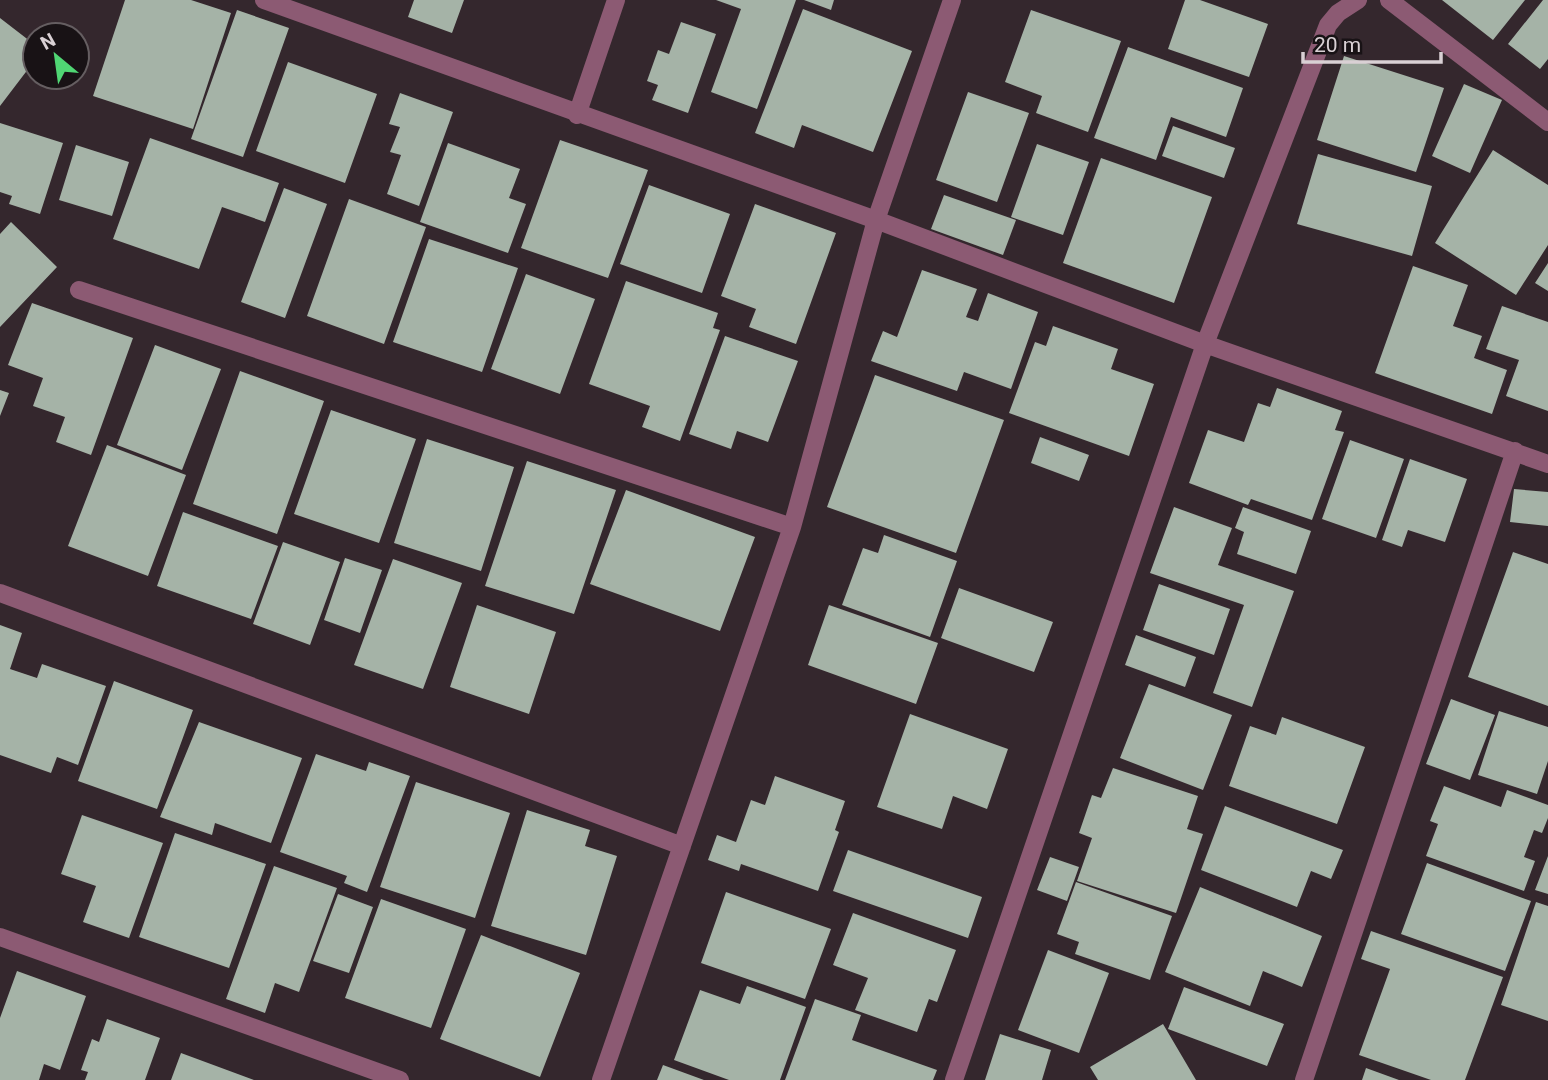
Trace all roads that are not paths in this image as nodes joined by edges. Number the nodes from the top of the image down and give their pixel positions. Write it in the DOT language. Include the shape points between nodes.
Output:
graph roads {
  1 [pos="264,0"];
  2 [pos="617,0"];
  3 [pos="952,0"];
  4 [pos="1358,0"];
  5 [pos="1389,0"];
  6 [pos="301,6"];
  7 [pos="577,115"];
  8 [pos="1548,122"];
  9 [pos="876,220"];
  10 [pos="79,290"];
  11 [pos="1205,344"];
  12 [pos="1515,451"];
  13 [pos="1548,464"];
  14 [pos="793,527"];
  15 [pos="0,593"];
  16 [pos="682,846"];
  17 [pos="0,937"];
  18 [pos="400,1080"];
  19 [pos="601,1080"];
  20 [pos="954,1080"];
  21 [pos="1304,1080"];
  1 -- 6 [label="street"];
  2 -- 7 [label="street"];
  3 -- 9 [label="street"];
  4 -- 11 [label="street" via="1328,25"];
  5 -- 8 [label="street"];
  6 -- 7 [label="street"];
  7 -- 9 [label="street"];
  9 -- 11 [label="street"];
  9 -- 14 [label="street"];
  10 -- 14 [label="street"];
  11 -- 12 [label="street"];
  11 -- 20 [label="street"];
  12 -- 13 [label="street"];
  12 -- 21 [label="street"];
  14 -- 16 [label="street"];
  15 -- 16 [label="street"];
  16 -- 19 [label="street"];
  17 -- 18 [label="street"];
}
